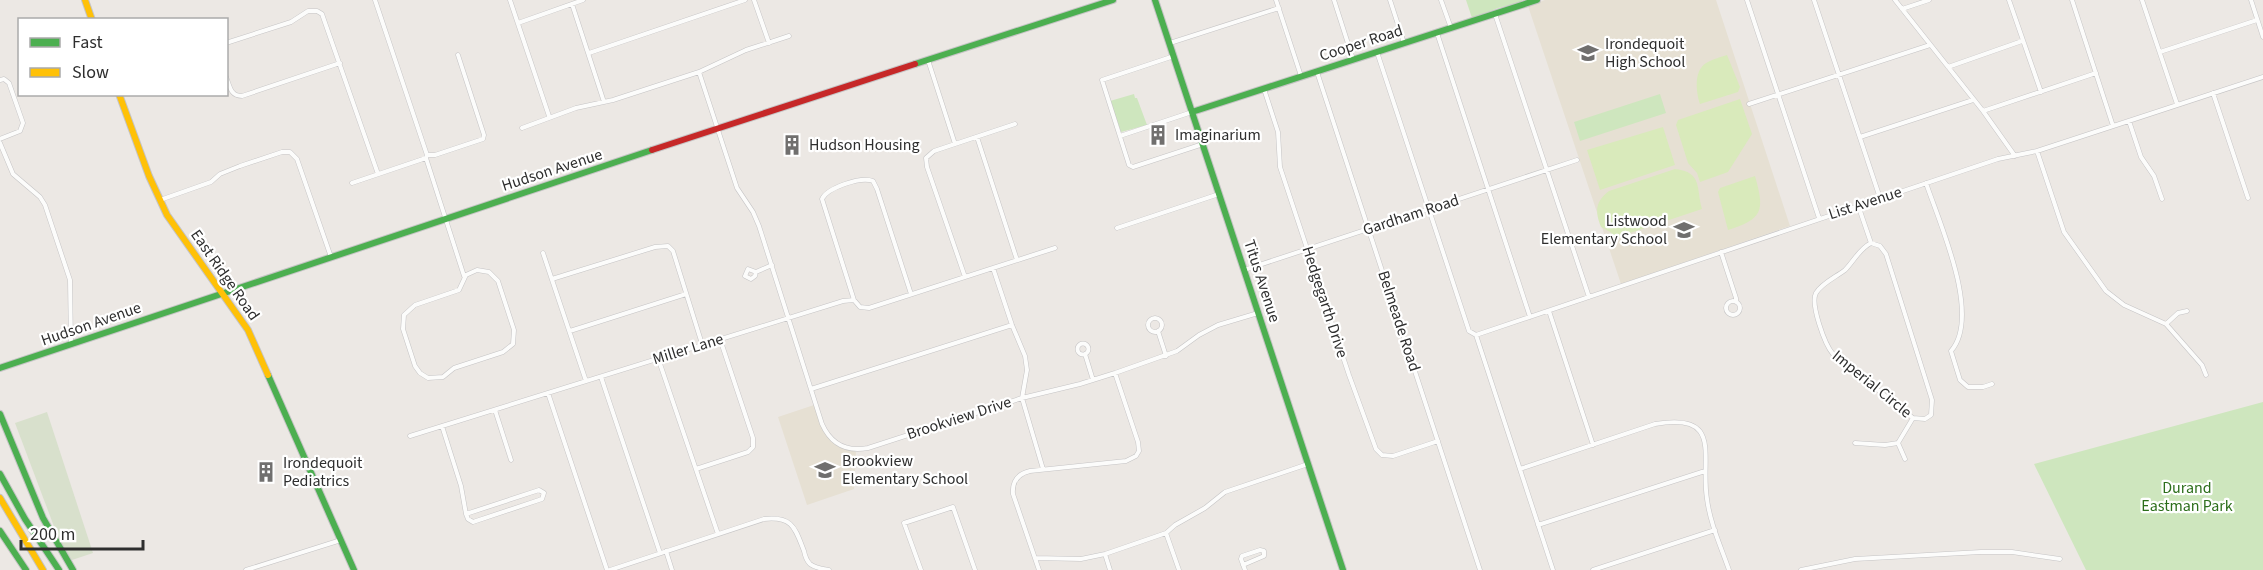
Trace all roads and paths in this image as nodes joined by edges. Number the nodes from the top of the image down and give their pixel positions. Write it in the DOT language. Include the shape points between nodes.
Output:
graph roads {
  1 [pos="85,0"];
  2 [pos="375,0"];
  3 [pos="510,0"];
  4 [pos="583,0"];
  5 [pos="745,0"];
  6 [pos="754,0"];
  7 [pos="1113,0"];
  8 [pos="1155,0"];
  9 [pos="1276,0"];
  10 [pos="1334,0"];
  11 [pos="1390,0"];
  12 [pos="1441,0"];
  13 [pos="1537,0"];
  14 [pos="1747,0"];
  15 [pos="1814,0"];
  16 [pos="1895,0"];
  17 [pos="1929,0"];
  18 [pos="2009,0"];
  19 [pos="2072,0"];
  20 [pos="2142,0"];
  21 [pos="2251,0"];
  22 [pos="572,4"];
  23 [pos="1279,8"];
  24 [pos="1902,9"];
  25 [pos="1495,14"];
  26 [pos="91,18"];
  27 [pos="2257,20"];
  28 [pos="518,23"];
  29 [pos="1451,28"];
  30 [pos="1437,33"];
  31 [pos="789,36"];
  32 [pos="2263,37"];
  33 [pos="2022,41"];
  34 [pos="228,42"];
  35 [pos="769,43"];
  36 [pos="1170,43"];
  37 [pos="1404,44"];
  38 [pos="1930,45"];
  39 [pos="1377,52"];
  40 [pos="2160,52"];
  41 [pos="589,53"];
  42 [pos="458,56"];
  43 [pos="1174,56"];
  44 [pos="928,60"];
  45 [pos="1354,60"];
  46 [pos="340,63"];
  47 [pos="1948,67"];
  48 [pos="699,72"];
  49 [pos="1317,72"];
  50 [pos="2096,73"];
  51 [pos="1839,75"];
  52 [pos="1301,77"];
  53 [pos="2263,77"];
  54 [pos="0,80"];
  55 [pos="228,82"];
  56 [pos="1264,89"];
  57 [pos="2041,92"];
  58 [pos="2213,93"];
  59 [pos="1778,95"];
  60 [pos="120,96"];
  61 [pos="1973,100"];
  62 [pos="604,102"];
  63 [pos="1749,104"];
  64 [pos="2177,104"];
  65 [pos="1983,111"];
  66 [pos="1192,112"];
  67 [pos="549,116"];
  68 [pos="2129,121"];
  69 [pos="1015,124"];
  70 [pos="2113,126"];
  71 [pos="522,128"];
  72 [pos="718,129"];
  73 [pos="1120,136"];
  74 [pos="976,137"];
  75 [pos="1860,137"];
  76 [pos="0,141"];
  77 [pos="956,144"];
  78 [pos="1203,144"];
  79 [pos="2037,151"];
  80 [pos="2014,156"];
  81 [pos="427,157"];
  82 [pos="1577,160"];
  83 [pos="1547,170"];
  84 [pos="378,174"];
  85 [pos="352,183"];
  86 [pos="1926,183"];
  87 [pos="1487,190"];
  88 [pos="1219,194"];
  89 [pos="1880,198"];
  90 [pos="2248,198"];
  91 [pos="2162,199"];
  92 [pos="160,200"];
  93 [pos="1858,205"];
  94 [pos="1429,209"];
  95 [pos="1819,218"];
  96 [pos="446,220"];
  97 [pos="1117,228"];
  98 [pos="1369,228"];
  99 [pos="1871,243"];
  100 [pos="1055,248"];
  101 [pos="1307,249"];
  102 [pos="1721,252"];
  103 [pos="543,253"];
  104 [pos="331,258"];
  105 [pos="1017,260"];
  106 [pos="772,266"];
  107 [pos="993,268"];
  108 [pos="1244,270"];
  109 [pos="756,272"];
  110 [pos="464,277"];
  111 [pos="965,277"];
  112 [pos="552,279"];
  113 [pos="222,294"];
  114 [pos="686,294"];
  115 [pos="911,294"];
  116 [pos="1590,297"];
  117 [pos="854,300"];
  118 [pos="1736,302"];
  119 [pos="1549,311"];
  120 [pos="2187,311"];
  121 [pos="1258,313"];
  122 [pos="788,317"];
  123 [pos="1530,317"];
  124 [pos="2166,324"];
  125 [pos="1011,325"];
  126 [pos="570,331"];
  127 [pos="1158,331"];
  128 [pos="1476,335"];
  129 [pos="720,339"];
  130 [pos="702,344"];
  131 [pos="71,345"];
  132 [pos="1085,354"];
  133 [pos="1166,356"];
  134 [pos="658,358"];
  135 [pos="0,368"];
  136 [pos="1115,373"];
  137 [pos="2206,375"];
  138 [pos="600,377"];
  139 [pos="1093,380"];
  140 [pos="586,381"];
  141 [pos="1992,384"];
  142 [pos="811,389"];
  143 [pos="548,393"];
  144 [pos="1022,398"];
  145 [pos="495,410"];
  146 [pos="0,414"];
  147 [pos="1913,418"];
  148 [pos="442,426"];
  149 [pos="410,436"];
  150 [pos="1438,441"];
  151 [pos="1855,443"];
  152 [pos="1898,443"];
  153 [pos="1593,445"];
  154 [pos="1905,459"];
  155 [pos="511,460"];
  156 [pos="1308,464"];
  157 [pos="696,469"];
  158 [pos="1043,469"];
  159 [pos="1520,469"];
  160 [pos="1705,471"];
  161 [pos="0,474"];
  162 [pos="0,498"];
  163 [pos="466,514"];
  164 [pos="1538,525"];
  165 [pos="1715,530"];
  166 [pos="1167,533"];
  167 [pos="718,534"];
  168 [pos="1,535"];
  169 [pos="341,540"];
  170 [pos="666,551"];
  171 [pos="660,553"];
  172 [pos="1105,554"];
  173 [pos="1035,558"];
  174 [pos="2060,559"];
  175 [pos="1244,567"];
  176 [pos="26,570"];
  177 [pos="42,570"];
  178 [pos="59,570"];
  179 [pos="73,570"];
  180 [pos="246,570"];
  181 [pos="354,570"];
  182 [pos="609,570"];
  183 [pos="672,570"];
  184 [pos="829,570"];
  185 [pos="921,570"];
  186 [pos="975,570"];
  187 [pos="1039,570"];
  188 [pos="1110,570"];
  189 [pos="1179,570"];
  190 [pos="1343,570"];
  191 [pos="1480,570"];
  192 [pos="1553,570"];
  193 [pos="1593,570"];
  194 [pos="1729,570"];
  195 [pos="1801,570"];
  1 -- 26 [label="main road"];
  2 -- 81 [label="street"];
  3 -- 28 [label="street"];
  4 -- 22 [label="street"];
  5 -- 41 [label="street"];
  6 -- 35 [label="street"];
  7 -- 44 [label="main road, Hudson Avenue"];
  8 -- 36 [label="main road, Titus Avenue"];
  9 -- 23 [label="street"];
  10 -- 45 [label="street"];
  11 -- 37 [label="street"];
  12 -- 29 [label="street"];
  13 -- 25 [label="main road, Cooper Road"];
  14 -- 59 [label="street"];
  15 -- 51 [label="street"];
  16 -- 24 [label="street"];
  17 -- 24 [label="street"];
  18 -- 33 [label="street"];
  19 -- 50 [label="street"];
  20 -- 40 [label="street"];
  21 -- 27 [label="street"];
  22 -- 28 [label="street"];
  22 -- 41 [label="street"];
  23 -- 36 [label="street"];
  23 -- 52 [label="street"];
  24 -- 38 [label="street"];
  25 -- 29 [label="main road, Cooper Road"];
  25 -- 83 [label="street"];
  27 -- 32 [label="street"];
  27 -- 40 [label="street"];
  28 -- 67 [label="street"];
  29 -- 30 [label="main road, Cooper Road"];
  30 -- 37 [label="main road, Cooper Road"];
  30 -- 87 [label="street"];
  31 -- 35 [label="street"];
  33 -- 47 [label="street"];
  33 -- 57 [label="street"];
  34 -- 46 [label="street" via="317,11 325,19"];
  35 -- 48 [label="street"];
  36 -- 43 [label="main road, Titus Avenue"];
  37 -- 39 [label="main road, Cooper Road"];
  38 -- 47 [label="street"];
  38 -- 51 [label="street"];
  39 -- 45 [label="main road, Cooper Road"];
  39 -- 94 [label="street"];
  40 -- 64 [label="street"];
  41 -- 62 [label="street"];
  42 -- 81 [label="street" via="483,139"];
  43 -- 66 [label="main road, Titus Avenue"];
  43 -- 73 [label="street" via="1102,80"];
  44 -- 72 [label="main road, Hudson Avenue"];
  44 -- 77 [label="street"];
  45 -- 49 [label="main road, Cooper Road"];
  46 -- 55 [label="street" via="242,96 232,93"];
  46 -- 84 [label="street"];
  47 -- 61 [label="street"];
  48 -- 62 [label="street"];
  48 -- 72 [label="street, Brookview Drive"];
  49 -- 52 [label="main road, Cooper Road"];
  49 -- 98 [label="street, Belmeade Road"];
  50 -- 57 [label="street"];
  50 -- 70 [label="street"];
  51 -- 59 [label="street"];
  51 -- 75 [label="street"];
  52 -- 56 [label="main road, Cooper Road"];
  53 -- 58 [label="street, List Avenue"];
  54 -- 76 [label="street" via="10,84 23,127"];
  56 -- 66 [label="main road, Cooper Road"];
  56 -- 101 [label="street, Hedgegarth Drive" via="1278,132 1280,168"];
  57 -- 65 [label="street"];
  58 -- 64 [label="street, List Avenue"];
  58 -- 90 [label="street"];
  59 -- 63 [label="street"];
  59 -- 95 [label="street"];
  60 -- 92 [label="main road, East Ridge Road"];
  61 -- 65 [label="street"];
  61 -- 75 [label="street"];
  62 -- 67 [label="street"];
  64 -- 68 [label="street, List Avenue"];
  65 -- 80 [label="street"];
  66 -- 73 [label="street"];
  66 -- 78 [label="main road, Titus Avenue"];
  67 -- 71 [label="street"];
  68 -- 70 [label="street, List Avenue"];
  68 -- 91 [label="street"];
  69 -- 74 [label="street"];
  70 -- 79 [label="street, List Avenue"];
  72 -- 96 [label="main road, Hudson Avenue"];
  72 -- 106 [label="street, Brookview Drive" via="737,188 755,216"];
  73 -- 78 [label="street" via="1131,167"];
  74 -- 77 [label="street"];
  74 -- 105 [label="street"];
  75 -- 89 [label="street"];
  76 -- 131 [label="street" via="13,174 40,196 48,214 70,280"];
  77 -- 111 [label="street" via="930,152 926,158"];
  78 -- 88 [label="main road, Titus Avenue"];
  79 -- 80 [label="street, List Avenue"];
  79 -- 124 [label="street" via="2064,232 2106,291 2124,305"];
  80 -- 86 [label="street, List Avenue"];
  81 -- 84 [label="street"];
  81 -- 96 [label="street"];
  82 -- 83 [label="street, Gardham Road"];
  83 -- 87 [label="street, Gardham Road"];
  83 -- 116 [label="street"];
  84 -- 85 [label="street"];
  86 -- 89 [label="street, List Avenue"];
  86 -- 141 [label="street" via="1960,290 1960,334 1951,351 1958,377 1968,387"];
  87 -- 94 [label="street, Gardham Road"];
  87 -- 123 [label="street"];
  88 -- 97 [label="street"];
  88 -- 108 [label="main road, Titus Avenue"];
  89 -- 93 [label="street, List Avenue"];
  92 -- 104 [label="street" via="211,182 223,172 290,152 297,159"];
  92 -- 113 [label="main road, East Ridge Road"];
  93 -- 95 [label="street, List Avenue"];
  93 -- 99 [label="street, Imperial Circle"];
  94 -- 98 [label="street, Gardham Road"];
  94 -- 128 [label="street" via="1469,331"];
  95 -- 102 [label="street, List Avenue"];
  96 -- 104 [label="main road, Hudson Avenue"];
  96 -- 110 [label="street"];
  98 -- 101 [label="street, Gardham Road"];
  98 -- 150 [label="street, Belmeade Road"];
  99 -- 147 [label="street, Imperial Circle" via="1886,254 1932,400 1929,418"];
  99 -- 147 [label="street, Imperial Circle" via="1817,291 1815,309 1833,354"];
  100 -- 105 [label="street, Miller Lane"];
  101 -- 108 [label="street, Gardham Road"];
  101 -- 150 [label="street, Hedgegarth Drive" via="1376,449 1382,455 1393,456"];
  102 -- 116 [label="street, List Avenue"];
  102 -- 118 [label="street"];
  103 -- 112 [label="street"];
  104 -- 113 [label="main road, Hudson Avenue"];
  105 -- 107 [label="street, Miller Lane"];
  106 -- 109 [label="street"];
  106 -- 122 [label="street, Brookview Drive"];
  107 -- 111 [label="street, Miller Lane"];
  107 -- 125 [label="street"];
  108 -- 121 [label="main road, Titus Avenue"];
  110 -- 110 [label="street" via="459,290 416,305 404,315 402,325 415,366 425,376 443,377 454,368 503,352 513,344 514,330 496,278 482,270"];
  111 -- 115 [label="street, Miller Lane"];
  112 -- 114 [label="street" via="668,246"];
  112 -- 126 [label="street"];
  113 -- 131 [label="main road, Hudson Avenue"];
  113 -- 169 [label="main road, East Ridge Road" via="248,330"];
  114 -- 126 [label="street"];
  114 -- 130 [label="street"];
  115 -- 117 [label="street, Miller Lane" via="866,308"];
  115 -- 117 [label="street" via="878,189 873,181 864,179 828,191 822,200"];
  116 -- 119 [label="street, List Avenue"];
  117 -- 122 [label="street, Miller Lane"];
  119 -- 123 [label="street, List Avenue"];
  119 -- 153 [label="street"];
  120 -- 124 [label="street" via="2178,313"];
  121 -- 133 [label="street, Brookview Drive" via="1208,330"];
  121 -- 156 [label="main road, Titus Avenue"];
  122 -- 129 [label="street, Miller Lane"];
  122 -- 142 [label="street, Brookview Drive"];
  123 -- 128 [label="street, List Avenue"];
  124 -- 137 [label="street" via="2202,365"];
  125 -- 142 [label="street"];
  125 -- 144 [label="street" via="1027,363"];
  126 -- 140 [label="street"];
  127 -- 133 [label="street"];
  128 -- 159 [label="street"];
  129 -- 130 [label="street, Miller Lane"];
  129 -- 157 [label="street" via="753,447"];
  130 -- 134 [label="street, Miller Lane"];
  131 -- 135 [label="main road, Hudson Avenue"];
  132 -- 139 [label="street"];
  133 -- 136 [label="street, Brookview Drive"];
  134 -- 138 [label="street, Miller Lane"];
  134 -- 157 [label="street"];
  136 -- 139 [label="street, Brookview Drive"];
  136 -- 158 [label="street" via="1138,442 1136,456 1126,461"];
  138 -- 140 [label="street, Miller Lane"];
  138 -- 171 [label="street"];
  139 -- 144 [label="street, Brookview Drive"];
  140 -- 143 [label="street, Miller Lane"];
  142 -- 144 [label="street, Brookview Drive" via="828,435 853,449 868,448"];
  143 -- 145 [label="street, Miller Lane"];
  143 -- 182 [label="street"];
  144 -- 158 [label="street"];
  145 -- 148 [label="street, Miller Lane"];
  145 -- 155 [label="street"];
  146 -- 179 [label="main road" via="43,518"];
  147 -- 152 [label="street"];
  148 -- 149 [label="street, Miller Lane"];
  148 -- 163 [label="street"];
  150 -- 191 [label="street, Belmeade Road"];
  151 -- 152 [label="street"];
  152 -- 154 [label="street"];
  153 -- 159 [label="street"];
  153 -- 160 [label="street" via="1655,424 1687,423 1705,440"];
  156 -- 166 [label="street" via="1225,492"];
  156 -- 190 [label="main road, Titus Avenue"];
  157 -- 167 [label="street"];
  158 -- 173 [label="street" via="1020,475 1013,489"];
  159 -- 164 [label="street"];
  160 -- 164 [label="street"];
  160 -- 165 [label="street"];
  161 -- 178 [label="main road"];
  162 -- 177 [label="main road"];
  163 -- 163 [label="street" via="473,522 542,499 544,493 539,490"];
  164 -- 192 [label="street"];
  165 -- 193 [label="street"];
  165 -- 194 [label="street"];
  166 -- 172 [label="street"];
  166 -- 189 [label="street"];
  167 -- 170 [label="street"];
  167 -- 184 [label="street" via="764,519 783,519 796,530 808,562"];
  168 -- 176 [label="main road"];
  169 -- 180 [label="street"];
  169 -- 181 [label="main road, East Ridge Road"];
  170 -- 171 [label="street"];
  170 -- 183 [label="street"];
  171 -- 182 [label="street"];
  172 -- 173 [label="street" via="1082,559"];
  172 -- 188 [label="street"];
  173 -- 187 [label="street"];
  174 -- 195 [label="street" via="1981,552 1855,560"];
  175 -- 175 [label="street" via="1242,556 1264,551 1262,558"];
  185 -- 186 [label="street" via="904,523 953,507"];
}
